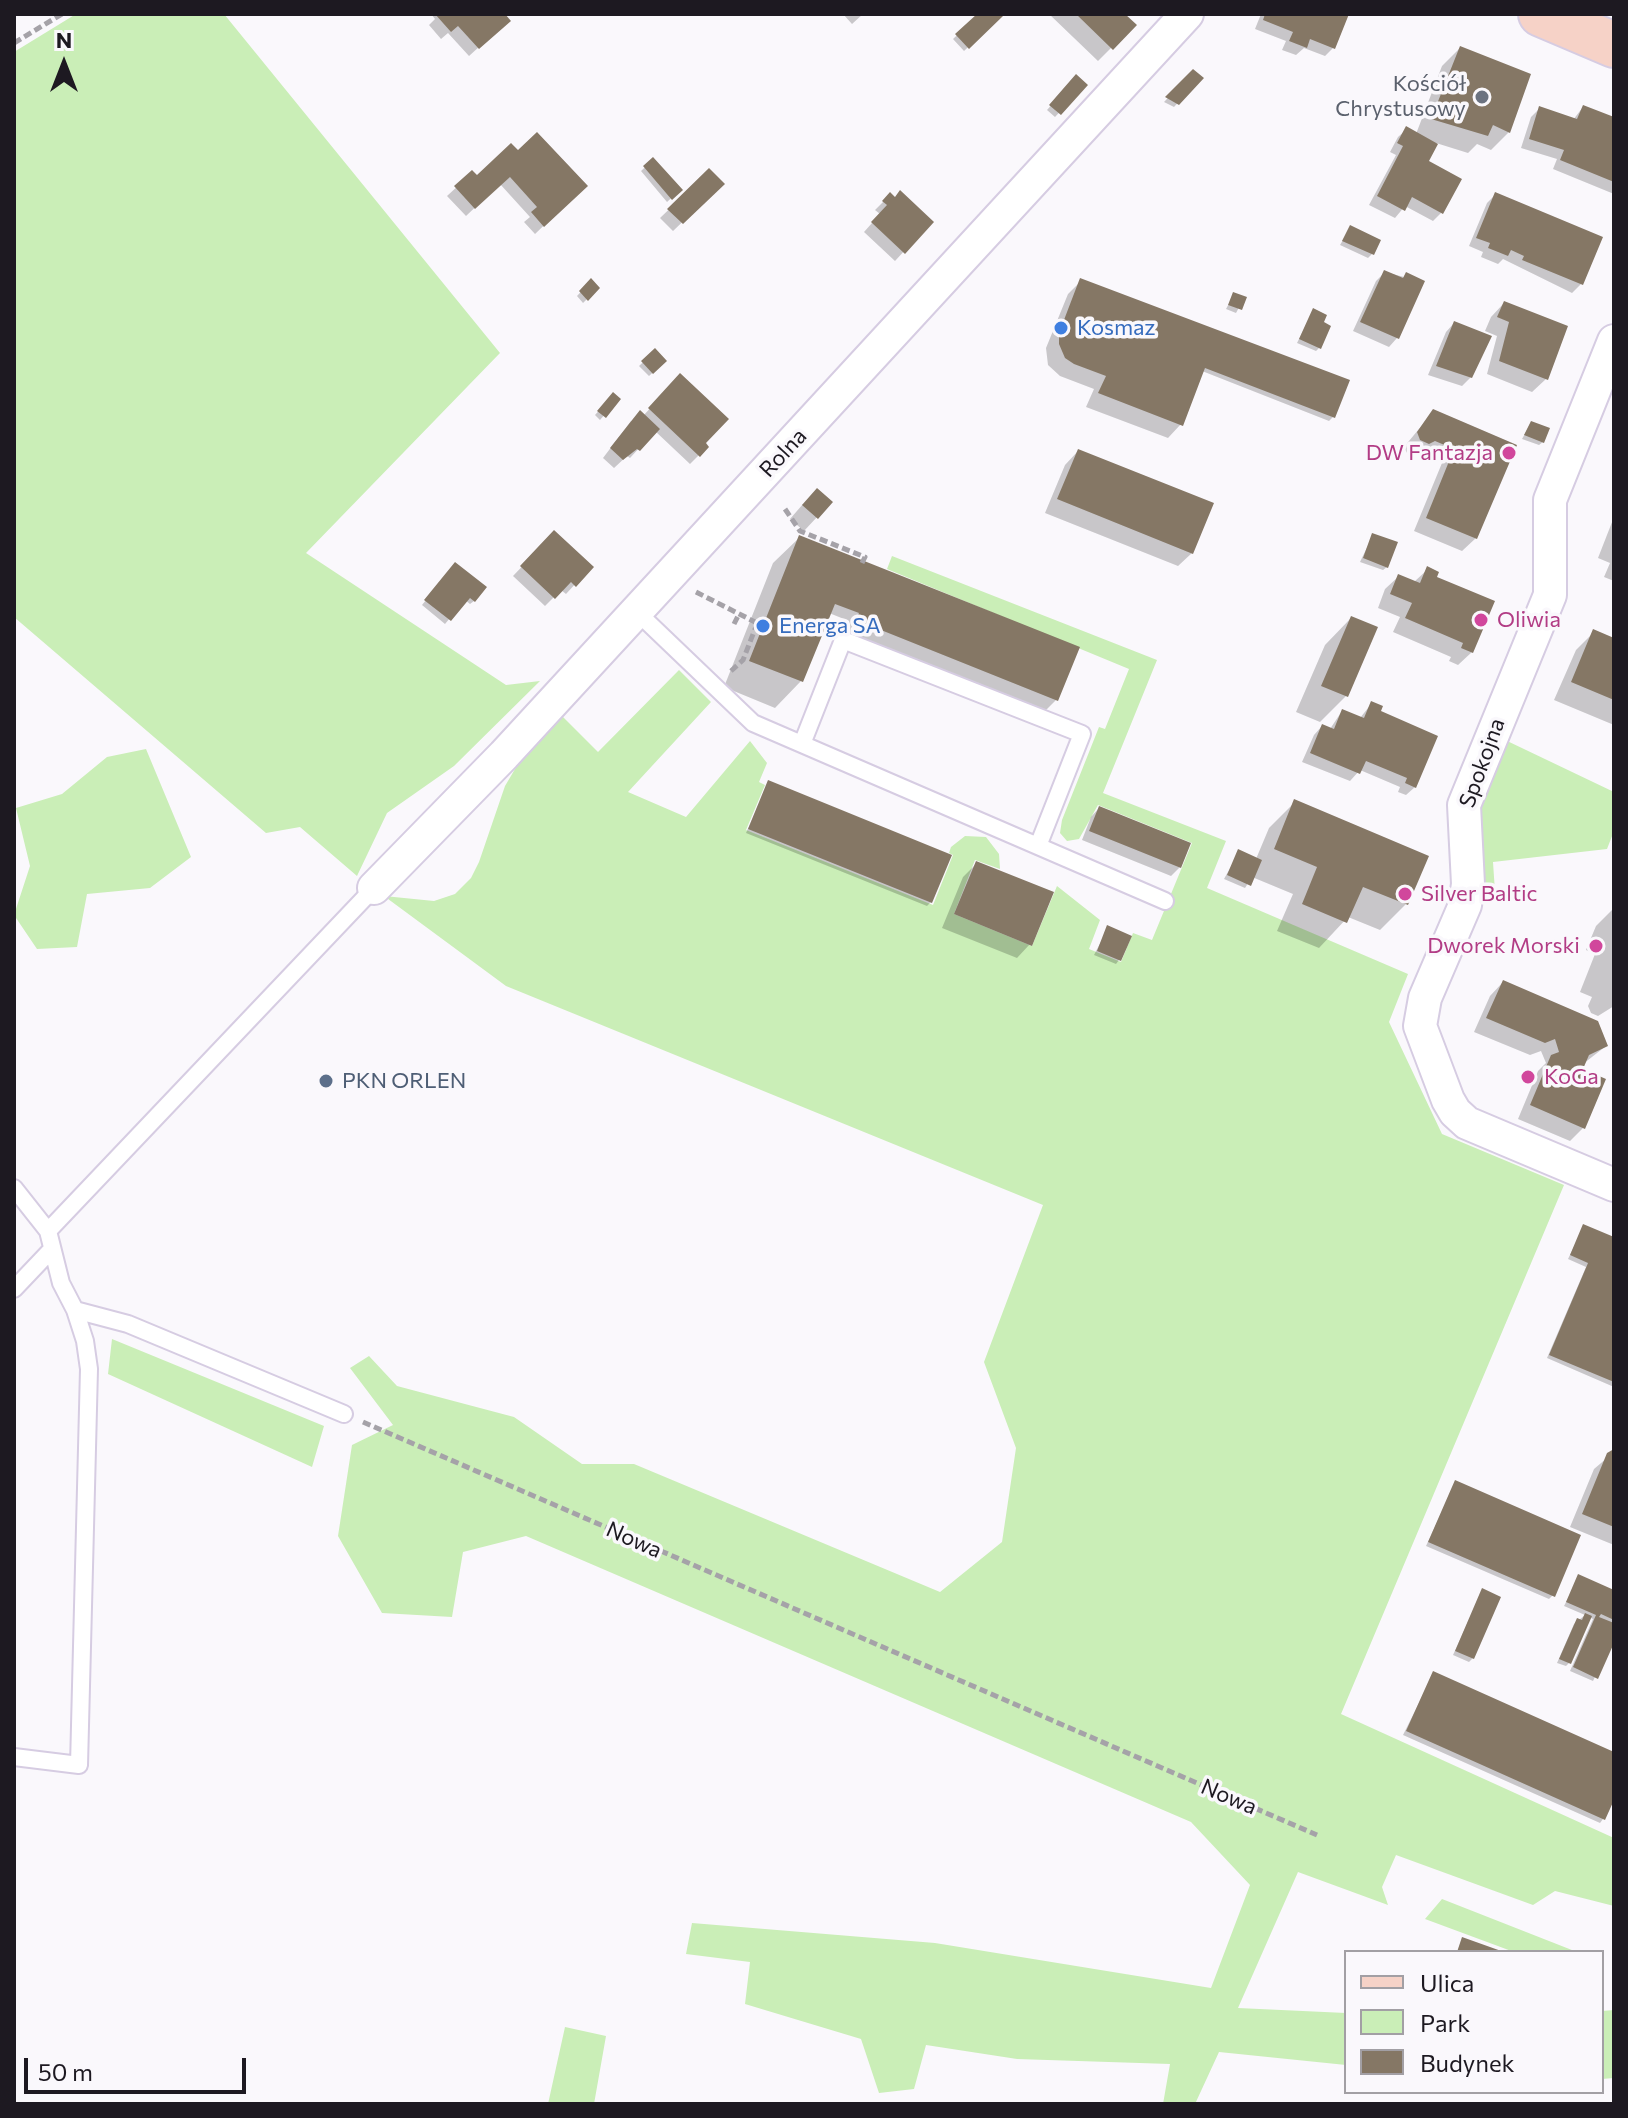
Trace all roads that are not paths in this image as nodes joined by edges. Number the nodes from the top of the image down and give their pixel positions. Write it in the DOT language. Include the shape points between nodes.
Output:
graph roads {
  1 [pos="1187,14"];
  2 [pos="1541,14"];
  3 [pos="1614,45"];
  4 [pos="1614,341"];
  5 [pos="636,611"];
  6 [pos="802,744"];
  7 [pos="1038,846"];
  8 [pos="374,888"];
  9 [pos="1165,901"];
  10 [pos="1614,1185"];
  11 [pos="14,1188"];
  12 [pos="48,1231"];
  13 [pos="52,1249"];
  14 [pos="14,1289"];
  15 [pos="75,1310"];
  16 [pos="344,1414"];
  17 [pos="14,1757"];
  1 -- 5 [label="street, Rolna"];
  2 -- 3 [label="street"];
  4 -- 10 [label="street, Spokojna" via="1550,500 1550,595 1464,805 1465,905 1425,998 1420,1026 1448,1100 1467,1123"];
  5 -- 6 [label="lane" via="753,723"];
  5 -- 8 [label="street, Rolna"];
  6 -- 7 [label="lane"];
  6 -- 7 [label="lane" via="843,640 1082,734"];
  7 -- 9 [label="lane"];
  8 -- 12 [label="lane"];
  11 -- 12 [label="lane"];
  12 -- 13 [label="lane"];
  13 -- 14 [label="lane"];
  13 -- 15 [label="lane"];
  15 -- 16 [label="lane" via="128,1324"];
  15 -- 17 [label="lane" via="89,1369 79,1765"];
}
